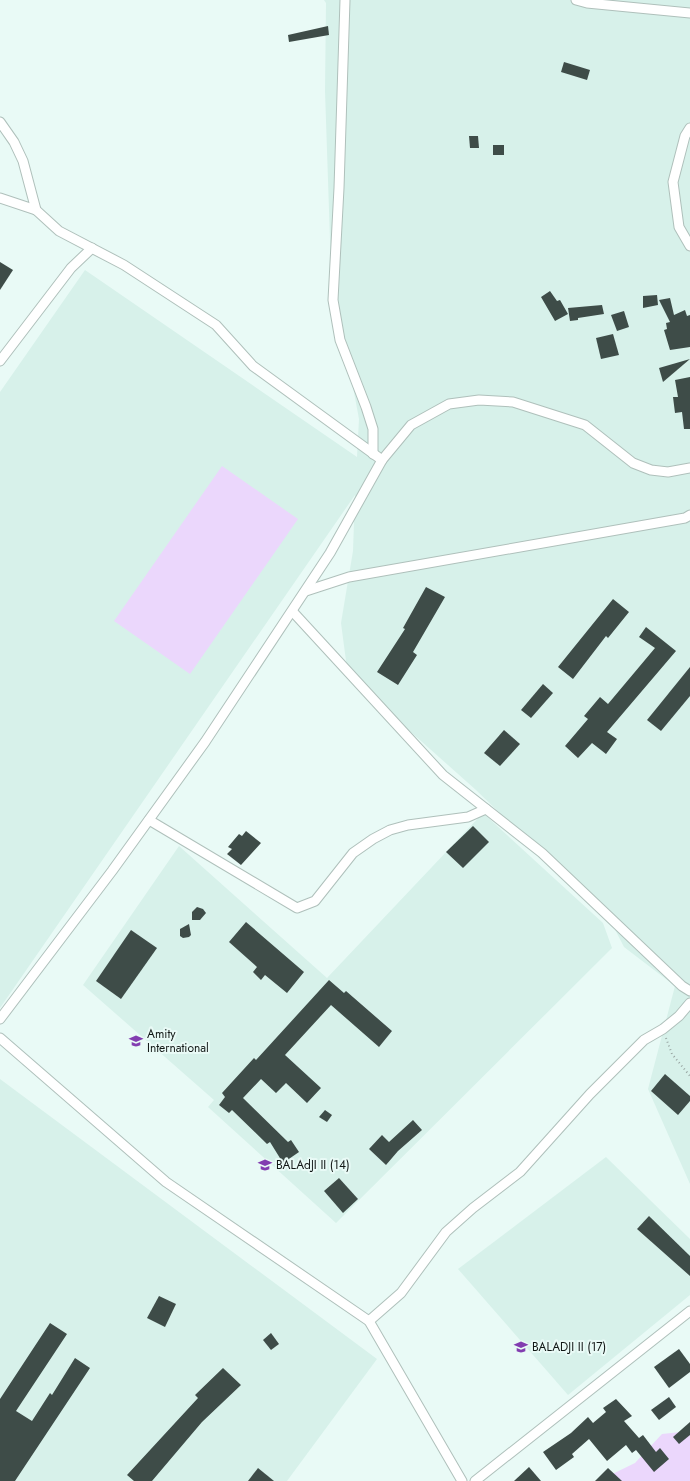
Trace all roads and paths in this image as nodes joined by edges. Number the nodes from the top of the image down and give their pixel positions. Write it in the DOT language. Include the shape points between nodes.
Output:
graph roads {
  1 [pos="346,0"];
  2 [pos="576,0"];
  3 [pos="690,13"];
  4 [pos="0,122"];
  5 [pos="690,128"];
  6 [pos="0,198"];
  7 [pos="36,210"];
  8 [pos="690,246"];
  9 [pos="92,248"];
  10 [pos="0,360"];
  11 [pos="373,454"];
  12 [pos="382,460"];
  13 [pos="690,468"];
  14 [pos="690,515"];
  15 [pos="306,591"];
  16 [pos="293,612"];
  17 [pos="486,809"];
  18 [pos="149,820"];
  19 [pos="690,991"];
  20 [pos="690,1003"];
  21 [pos="0,1019"];
  22 [pos="663,1029"];
  23 [pos="0,1038"];
  24 [pos="690,1076"];
  25 [pos="690,1311"];
  26 [pos="369,1321"];
  27 [pos="462,1481"];
  28 [pos="475,1481"];
  1 -- 11 [label="street" via="333,300 340,340 373,429"];
  2 -- 3 [label="street"];
  4 -- 7 [label="street" via="23,161"];
  5 -- 8 [label="street" via="684,136 673,182 679,227"];
  6 -- 7 [label="street"];
  7 -- 9 [label="street" via="59,231"];
  9 -- 10 [label="street" via="71,268"];
  9 -- 11 [label="street" via="124,265 216,325 253,366"];
  11 -- 12 [label="street"];
  12 -- 13 [label="street" via="411,425 448,404 479,400 513,402 585,425 633,463 651,470 668,472"];
  12 -- 15 [label="street"];
  14 -- 15 [label="street" via="578,538 349,577"];
  15 -- 16 [label="street"];
  16 -- 17 [label="street" via="443,775"];
  16 -- 18 [label="street"];
  17 -- 18 [label="street" via="468,817 390,830 354,853 315,901 298,908"];
  17 -- 19 [label="street" via="542,853"];
  18 -- 21 [label="street"];
  20 -- 22 [label="street"];
  22 -- 24 [label="path" via="672,1054"];
  22 -- 26 [label="street" via="644,1040 590,1094 520,1172 446,1232 401,1293"];
  23 -- 26 [label="street" via="166,1182"];
  25 -- 28 [label="street"];
  26 -- 27 [label="street"];
}
